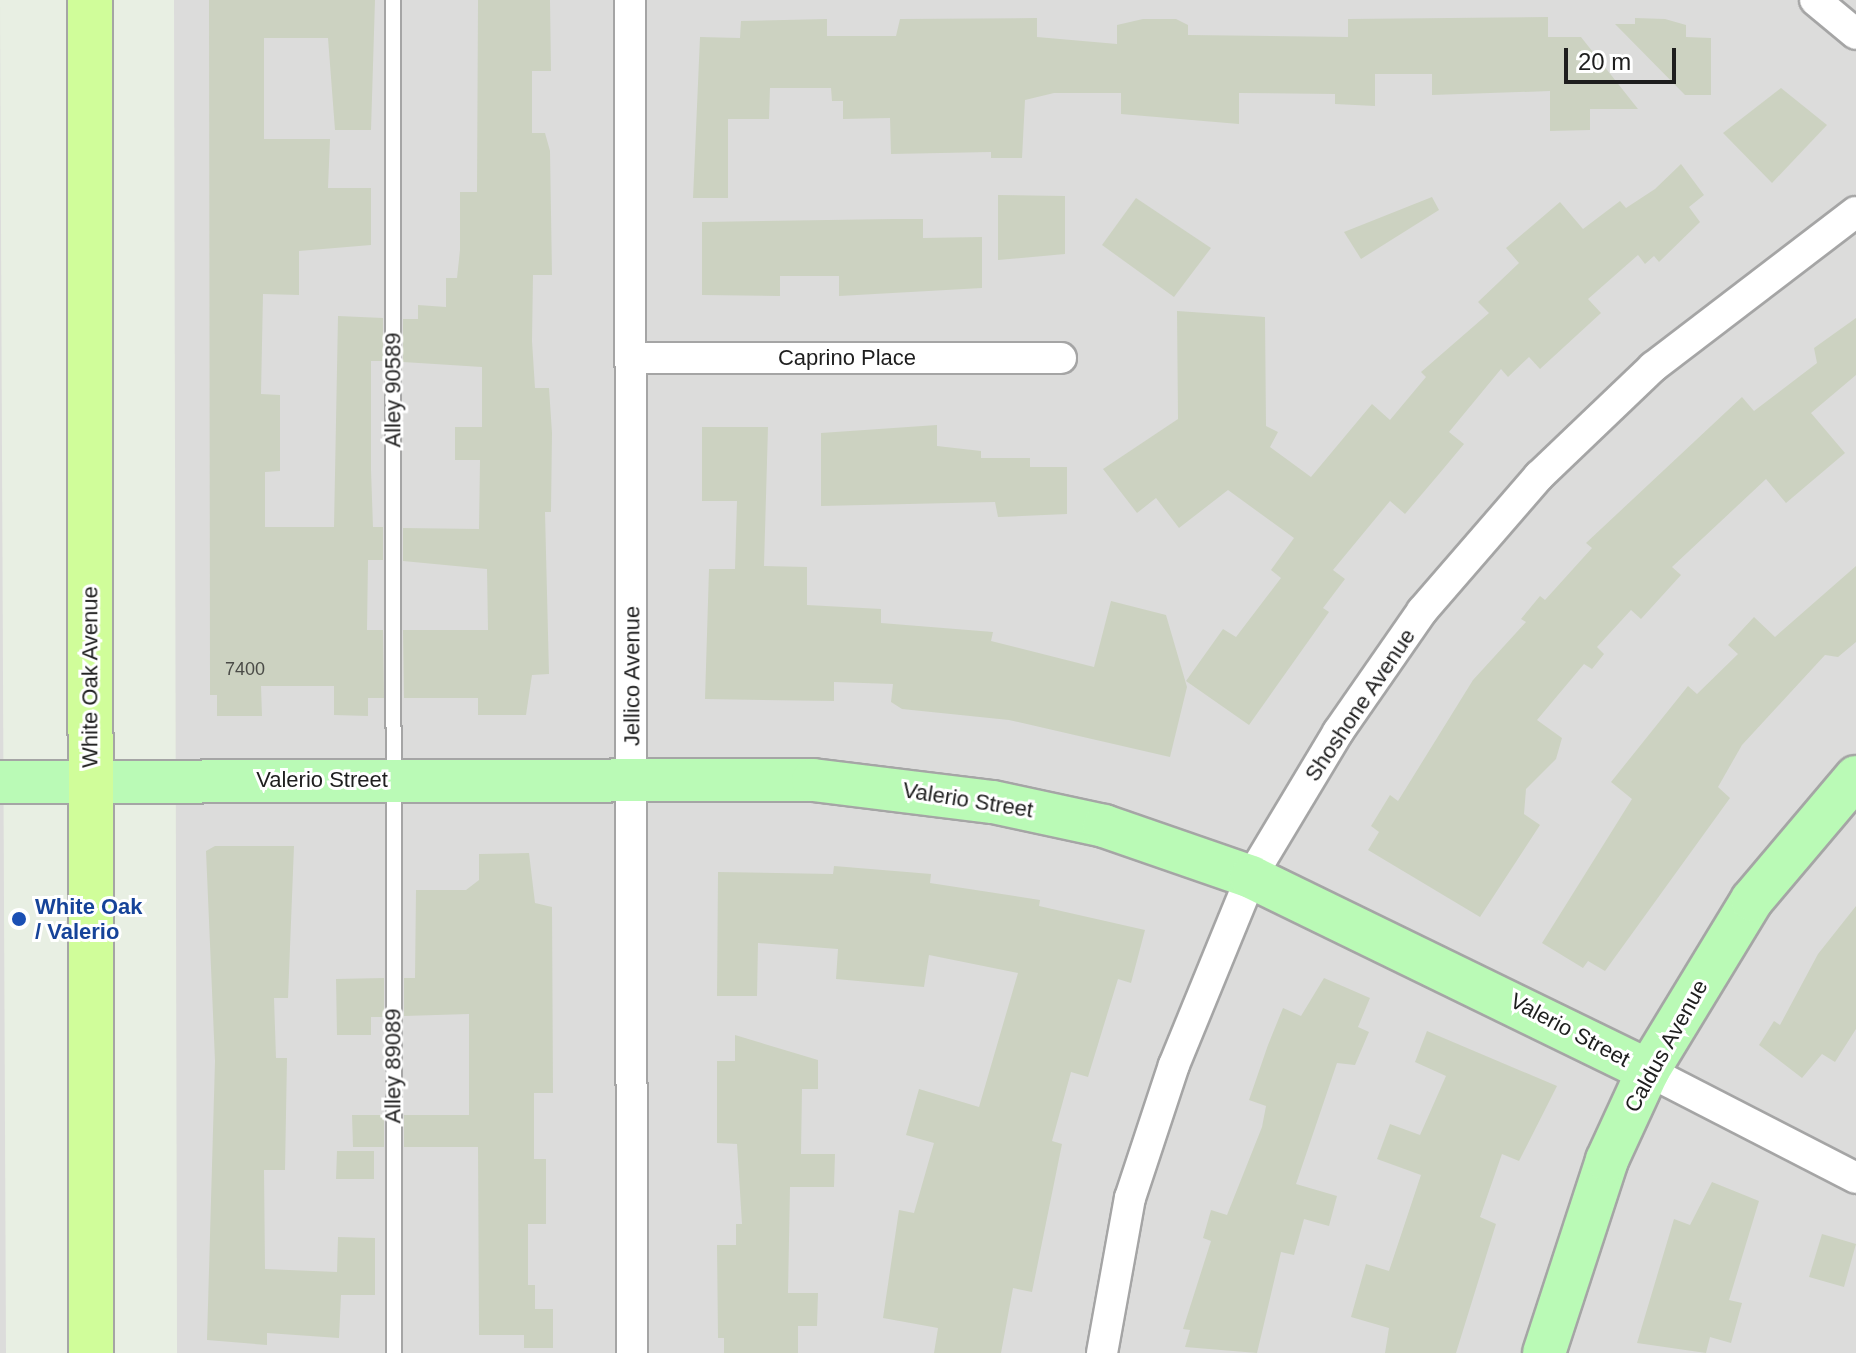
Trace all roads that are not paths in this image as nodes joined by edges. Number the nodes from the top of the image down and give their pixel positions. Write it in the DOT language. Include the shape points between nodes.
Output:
graph roads {
  1 [pos="90,0"];
  2 [pos="393,0"];
  3 [pos="630,0"];
  4 [pos="1815,0"];
  5 [pos="1856,34"];
  6 [pos="1856,212"];
  7 [pos="633,358"];
  8 [pos="1061,358"];
  9 [pos="1856,777"];
  10 [pos="393,780"];
  11 [pos="632,780"];
  12 [pos="89,781"];
  13 [pos="0,782"];
  14 [pos="1251,877"];
  15 [pos="1648,1071"];
  16 [pos="1856,1178"];
  17 [pos="91,1353"];
  18 [pos="394,1353"];
  19 [pos="632,1353"];
  20 [pos="1102,1353"];
  21 [pos="1544,1353"];
  1 -- 12 [label="main road, White Oak Avenue"];
  2 -- 10 [label="lane, Alley 90589"];
  3 -- 7 [label="street, Jellico Avenue"];
  4 -- 5 [label="street"];
  6 -- 14 [label="street, Shoshone Avenue" via="1653,367 1539,476 1422,611"];
  7 -- 8 [label="street, Caprino Place"];
  7 -- 11 [label="street, Jellico Avenue"];
  9 -- 15 [label="street, Caldus Avenue" via="1752,900"];
  10 -- 11 [label="street, Valerio Street"];
  10 -- 12 [label="street, Valerio Street"];
  10 -- 18 [label="lane, Alley 89089"];
  11 -- 14 [label="street, Valerio Street" via="813,780 993,802 1104,826"];
  11 -- 19 [label="street, Jellico Avenue"];
  12 -- 13 [label="street, Valerio Street"];
  12 -- 17 [label="main road, White Oak Avenue"];
  14 -- 15 [label="street, Valerio Street"];
  14 -- 20 [label="street, Shoshone Avenue" via="1130,1198"];
  15 -- 16 [label="street, Valerio Street"];
  15 -- 21 [label="street, Caldus Avenue" via="1607,1160"];
}
